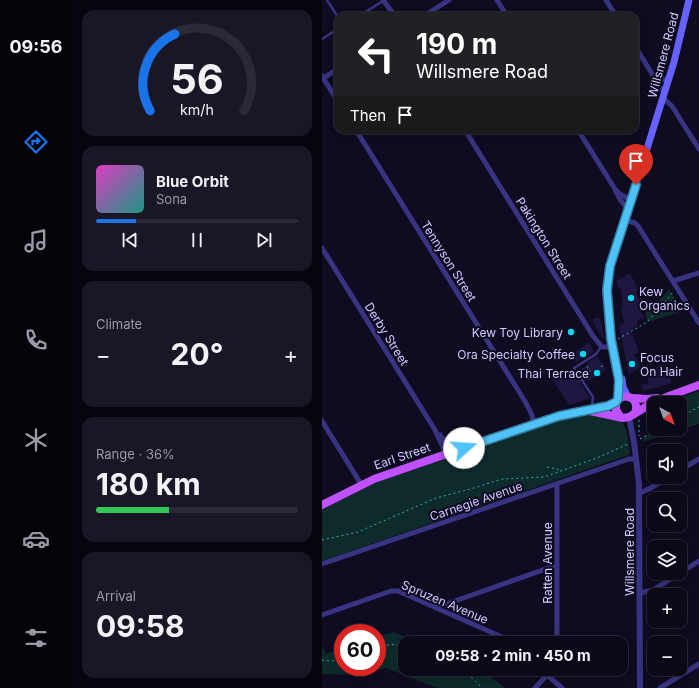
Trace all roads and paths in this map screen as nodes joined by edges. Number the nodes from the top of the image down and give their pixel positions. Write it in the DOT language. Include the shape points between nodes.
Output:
graph roads {
  1 [pos="327,0"];
  2 [pos="383,0"];
  3 [pos="449,0"];
  4 [pos="497,0"];
  5 [pos="606,0"];
  6 [pos="688,0"];
  7 [pos="335,12"];
  8 [pos="365,12"];
  9 [pos="391,12"];
  10 [pos="430,12"];
  11 [pos="504,12"];
  12 [pos="614,12"];
  13 [pos="334,32"];
  14 [pos="322,40"];
  15 [pos="639,52"];
  16 [pos="334,71"];
  17 [pos="654,76"];
  18 [pos="322,78"];
  19 [pos="668,80"];
  20 [pos="663,95"];
  21 [pos="334,96"];
  22 [pos="358,134"];
  23 [pos="467,134"];
  24 [pos="581,134"];
  25 [pos="699,149"];
  26 [pos="615,189"];
  27 [pos="631,200"];
  28 [pos="628,210"];
  29 [pos="625,220"];
  30 [pos="322,248"];
  31 [pos="699,273"];
  32 [pos="673,281"];
  33 [pos="677,287"];
  34 [pos="699,323"];
  35 [pos="614,343"];
  36 [pos="602,347"];
  37 [pos="584,362"];
  38 [pos="604,365"];
  39 [pos="699,385"];
  40 [pos="669,396"];
  41 [pos="630,397"];
  42 [pos="647,399"];
  43 [pos="617,401"];
  44 [pos="647,407"];
  45 [pos="699,407"];
  46 [pos="589,410"];
  47 [pos="687,413"];
  48 [pos="632,415"];
  49 [pos="620,416"];
  50 [pos="322,421"];
  51 [pos="536,423"];
  52 [pos="647,435"];
  53 [pos="634,442"];
  54 [pos="448,453"];
  55 [pos="636,458"];
  56 [pos="699,459"];
  57 [pos="687,466"];
  58 [pos="547,467"];
  59 [pos="561,471"];
  60 [pos="362,484"];
  61 [pos="557,484"];
  62 [pos="657,484"];
  63 [pos="640,493"];
  64 [pos="322,505"];
  65 [pos="322,540"];
  66 [pos="699,561"];
  67 [pos="322,564"];
  68 [pos="557,565"];
  69 [pos="640,592"];
  70 [pos="435,608"];
  71 [pos="323,614"];
  72 [pos="500,636"];
  73 [pos="557,636"];
  74 [pos="398,645"];
  75 [pos="386,646"];
  76 [pos="322,660"];
  77 [pos="334,661"];
  78 [pos="699,664"];
  79 [pos="470,676"];
  80 [pos="548,676"];
  81 [pos="482,688"];
  82 [pos="535,688"];
  83 [pos="562,688"];
  84 [pos="640,688"];
  85 [pos="660,688"];
  1 -- 7 [label="lane"];
  2 -- 8 [label="lane"];
  2 -- 9 [label="street"];
  3 -- 10 [label="street"];
  4 -- 11 [label="street"];
  5 -- 12 [label="street"];
  6 -- 19 [label="main road, Willsmere Road" via="680,42"];
  13 -- 14 [label="lane"];
  15 -- 17 [label="street"];
  16 -- 18 [label="street"];
  17 -- 19 [label="street" via="660,80"];
  17 -- 20 [label="street"];
  18 -- 21 [label="street"];
  19 -- 20 [label="main road, Willsmere Road"];
  20 -- 25 [label="street"];
  20 -- 27 [label="main road, Willsmere Road"];
  22 -- 51 [label="street, Tennyson Street" via="526,403 536,415"];
  23 -- 36 [label="street, Pakington Street"];
  24 -- 26 [label="street"];
  26 -- 27 [label="street"];
  26 -- 28 [label="street" via="618,198"];
  27 -- 28 [label="main road, Willsmere Road"];
  28 -- 29 [label="main road, Willsmere Road"];
  29 -- 32 [label="street" via="638,226"];
  29 -- 35 [label="main road, Willsmere Road" via="608,274 607,295"];
  30 -- 54 [label="street, Derby Street" via="435,430 447,444"];
  31 -- 32 [label="street"];
  32 -- 33 [label="street"];
  33 -- 34 [label="street"];
  33 -- 35 [label="path" via="647,322"];
  35 -- 36 [label="street"];
  35 -- 41 [label="main road, Willsmere Road" via="622,370 622,383"];
  35 -- 43 [label="main road, Willsmere Road" via="619,380"];
  36 -- 37 [label="lane"];
  37 -- 38 [label="path" via="591,373"];
  37 -- 46 [label="lane" via="574,368 593,397"];
  39 -- 40 [label="main road"];
  41 -- 42 [label="main road"];
  41 -- 43 [label="main road" via="624,396"];
  41 -- 48 [label="main road" via="636,405"];
  43 -- 46 [label="main road, Earl Street" via="608,406"];
  43 -- 49 [label="main road" via="616,410"];
  44 -- 48 [label="main road"];
  45 -- 47 [label="path"];
  46 -- 49 [label="main road, Earl Street"];
  46 -- 51 [label="main road, Earl Street"];
  48 -- 49 [label="main road" via="623,418"];
  48 -- 53 [label="street, Willsmere Road"];
  50 -- 60 [label="street"];
  51 -- 54 [label="main road, Earl Street"];
  52 -- 53 [label="path"];
  53 -- 55 [label="street, Willsmere Road"];
  53 -- 59 [label="path"];
  54 -- 60 [label="main road, Earl Street"];
  55 -- 61 [label="street, Carnegie Avenue"];
  55 -- 63 [label="street, Willsmere Road"];
  56 -- 57 [label="street"];
  58 -- 59 [label="path"];
  59 -- 65 [label="path" via="538,479 502,478 436,498 358,532"];
  60 -- 64 [label="main road, Earl Street"];
  61 -- 67 [label="street, Carnegie Avenue"];
  61 -- 68 [label="street, Ratten Avenue"];
  62 -- 63 [label="street"];
  63 -- 69 [label="street, Willsmere Road"];
  66 -- 69 [label="street" via="653,590"];
  68 -- 70 [label="street"];
  68 -- 73 [label="street, Ratten Avenue"];
  69 -- 84 [label="street, Willsmere Road"];
  70 -- 71 [label="street, Spruzen Avenue" via="402,592 394,591"];
  70 -- 72 [label="street, Spruzen Avenue"];
  74 -- 75 [label="path"];
  76 -- 77 [label="path"];
  78 -- 85 [label="street"];
  79 -- 81 [label="path"];
  80 -- 82 [label="street"];
  80 -- 83 [label="street"];
}
